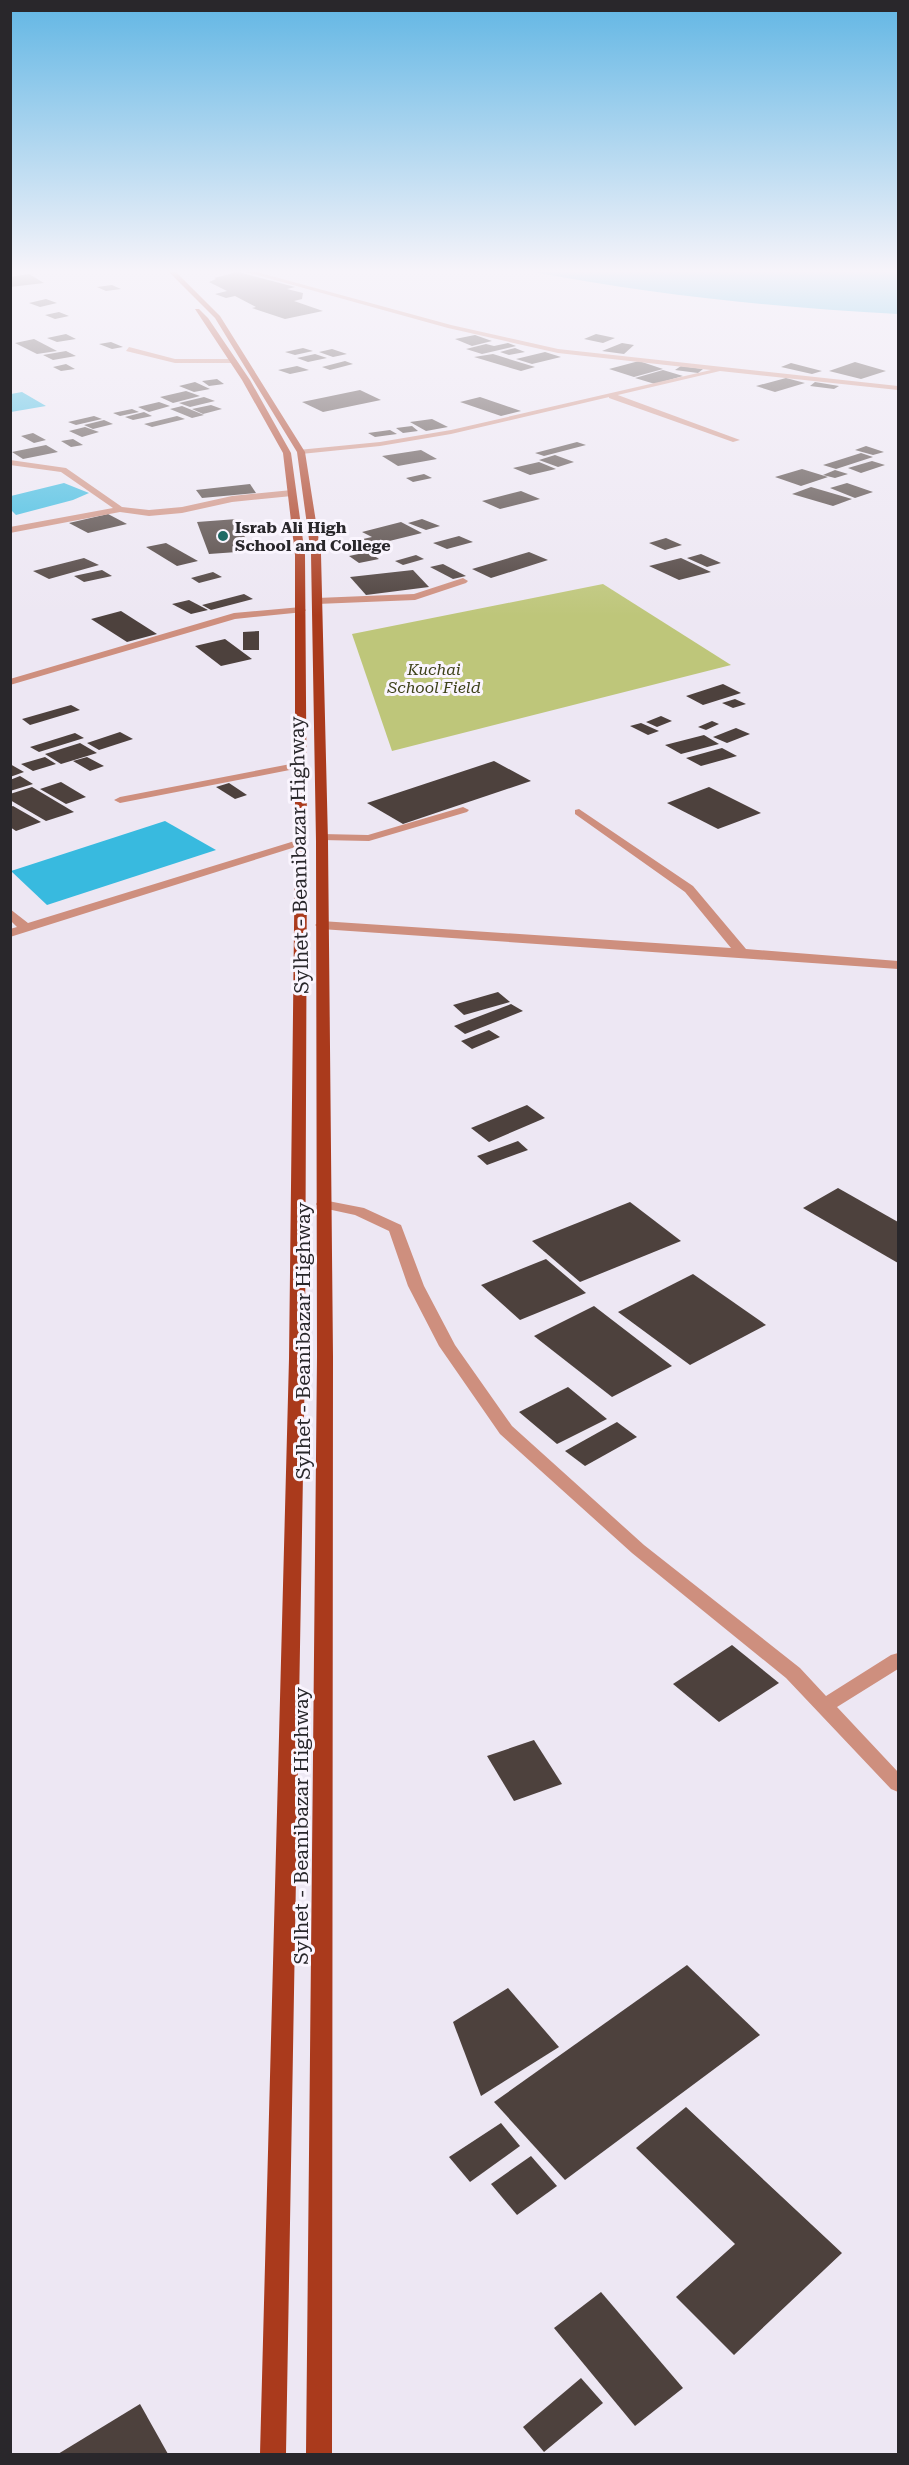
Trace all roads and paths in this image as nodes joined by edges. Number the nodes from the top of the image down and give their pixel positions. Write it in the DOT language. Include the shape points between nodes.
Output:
graph roads {
  1 [pos="248,386"];
  2 [pos="262,386"];
  3 [pos="654,386"];
  4 [pos="880,386"];
  5 [pos="898,388"];
  6 [pos="612,396"];
  7 [pos="736,440"];
  8 [pos="301,452"];
  9 [pos="10,462"];
  10 [pos="292,493"];
  11 [pos="120,509"];
  12 [pos="10,530"];
  13 [pos="463,581"];
  14 [pos="317,600"];
  15 [pos="301,610"];
  16 [pos="10,682"];
  17 [pos="301,765"];
  18 [pos="120,800"];
  19 [pos="463,810"];
  20 [pos="579,812"];
  21 [pos="321,837"];
  22 [pos="301,842"];
  23 [pos="10,914"];
  24 [pos="321,925"];
  25 [pos="26,928"];
  26 [pos="10,933"];
  27 [pos="742,952"];
  28 [pos="898,965"];
  29 [pos="323,1204"];
  30 [pos="898,1660"];
  31 [pos="824,1706"];
  32 [pos="898,1784"];
  33 [pos="273,2454"];
  34 [pos="319,2454"];
  1 -- 10 [label="main road, Sylhet - Beanibazar Highway" via="287,453"];
  2 -- 8 [label="main road, Sylhet - Beanibazar Highway"];
  3 -- 6 [label="street"];
  4 -- 5 [label="street"];
  6 -- 7 [label="street"];
  6 -- 8 [label="street" via="451,432"];
  8 -- 14 [label="main road, Sylhet - Beanibazar Highway" via="316,554"];
  9 -- 11 [label="street" via="63,470"];
  10 -- 11 [label="street" via="232,499 182,510 149,513"];
  10 -- 15 [label="main road, Sylhet - Beanibazar Highway" via="300,555"];
  11 -- 12 [label="street"];
  13 -- 14 [label="street" via="415,597"];
  14 -- 21 [label="main road, Sylhet - Beanibazar Highway"];
  15 -- 16 [label="street" via="234,616"];
  15 -- 17 [label="main road, Sylhet - Beanibazar Highway"];
  17 -- 18 [label="street"];
  17 -- 22 [label="main road, Sylhet - Beanibazar Highway"];
  19 -- 21 [label="street" via="369,838"];
  20 -- 27 [label="street" via="689,889"];
  21 -- 24 [label="main road, Sylhet - Beanibazar Highway"];
  22 -- 25 [label="street"];
  22 -- 33 [label="main road, Sylhet - Beanibazar Highway" via="297,1371"];
  23 -- 25 [label="street"];
  24 -- 27 [label="street"];
  24 -- 29 [label="main road, Sylhet - Beanibazar Highway"];
  25 -- 26 [label="street"];
  27 -- 28 [label="street"];
  29 -- 31 [label="street" via="359,1211 396,1228 416,1286 447,1346 506,1430 638,1549 793,1673"];
  29 -- 34 [label="main road, Sylhet - Beanibazar Highway"];
  30 -- 31 [label="street"];
  31 -- 32 [label="street"];
}
